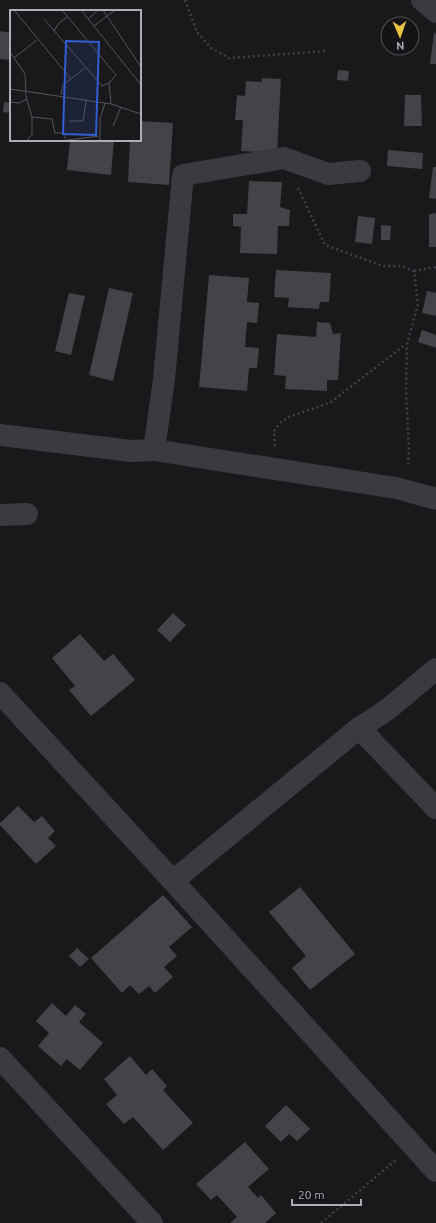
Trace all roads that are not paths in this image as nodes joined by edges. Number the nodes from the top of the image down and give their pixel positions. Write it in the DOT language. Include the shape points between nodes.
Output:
graph roads {
  1 [pos="422,0"];
  2 [pos="436,12"];
  3 [pos="360,171"];
  4 [pos="0,435"];
  5 [pos="154,450"];
  6 [pos="436,499"];
  7 [pos="27,514"];
  8 [pos="0,515"];
  9 [pos="436,669"];
  10 [pos="0,693"];
  11 [pos="359,728"];
  12 [pos="436,808"];
  13 [pos="173,881"];
  14 [pos="0,1058"];
  15 [pos="436,1171"];
  16 [pos="152,1223"];
  1 -- 2 [label="street"];
  3 -- 5 [label="street" via="328,174 284,158 183,175 164,379"];
  4 -- 5 [label="street" via="131,451"];
  5 -- 6 [label="street" via="396,488"];
  7 -- 8 [label="street"];
  9 -- 11 [label="street" via="387,710"];
  10 -- 13 [label="street"];
  11 -- 12 [label="street"];
  11 -- 13 [label="street"];
  13 -- 15 [label="street"];
  14 -- 16 [label="street"];
}
